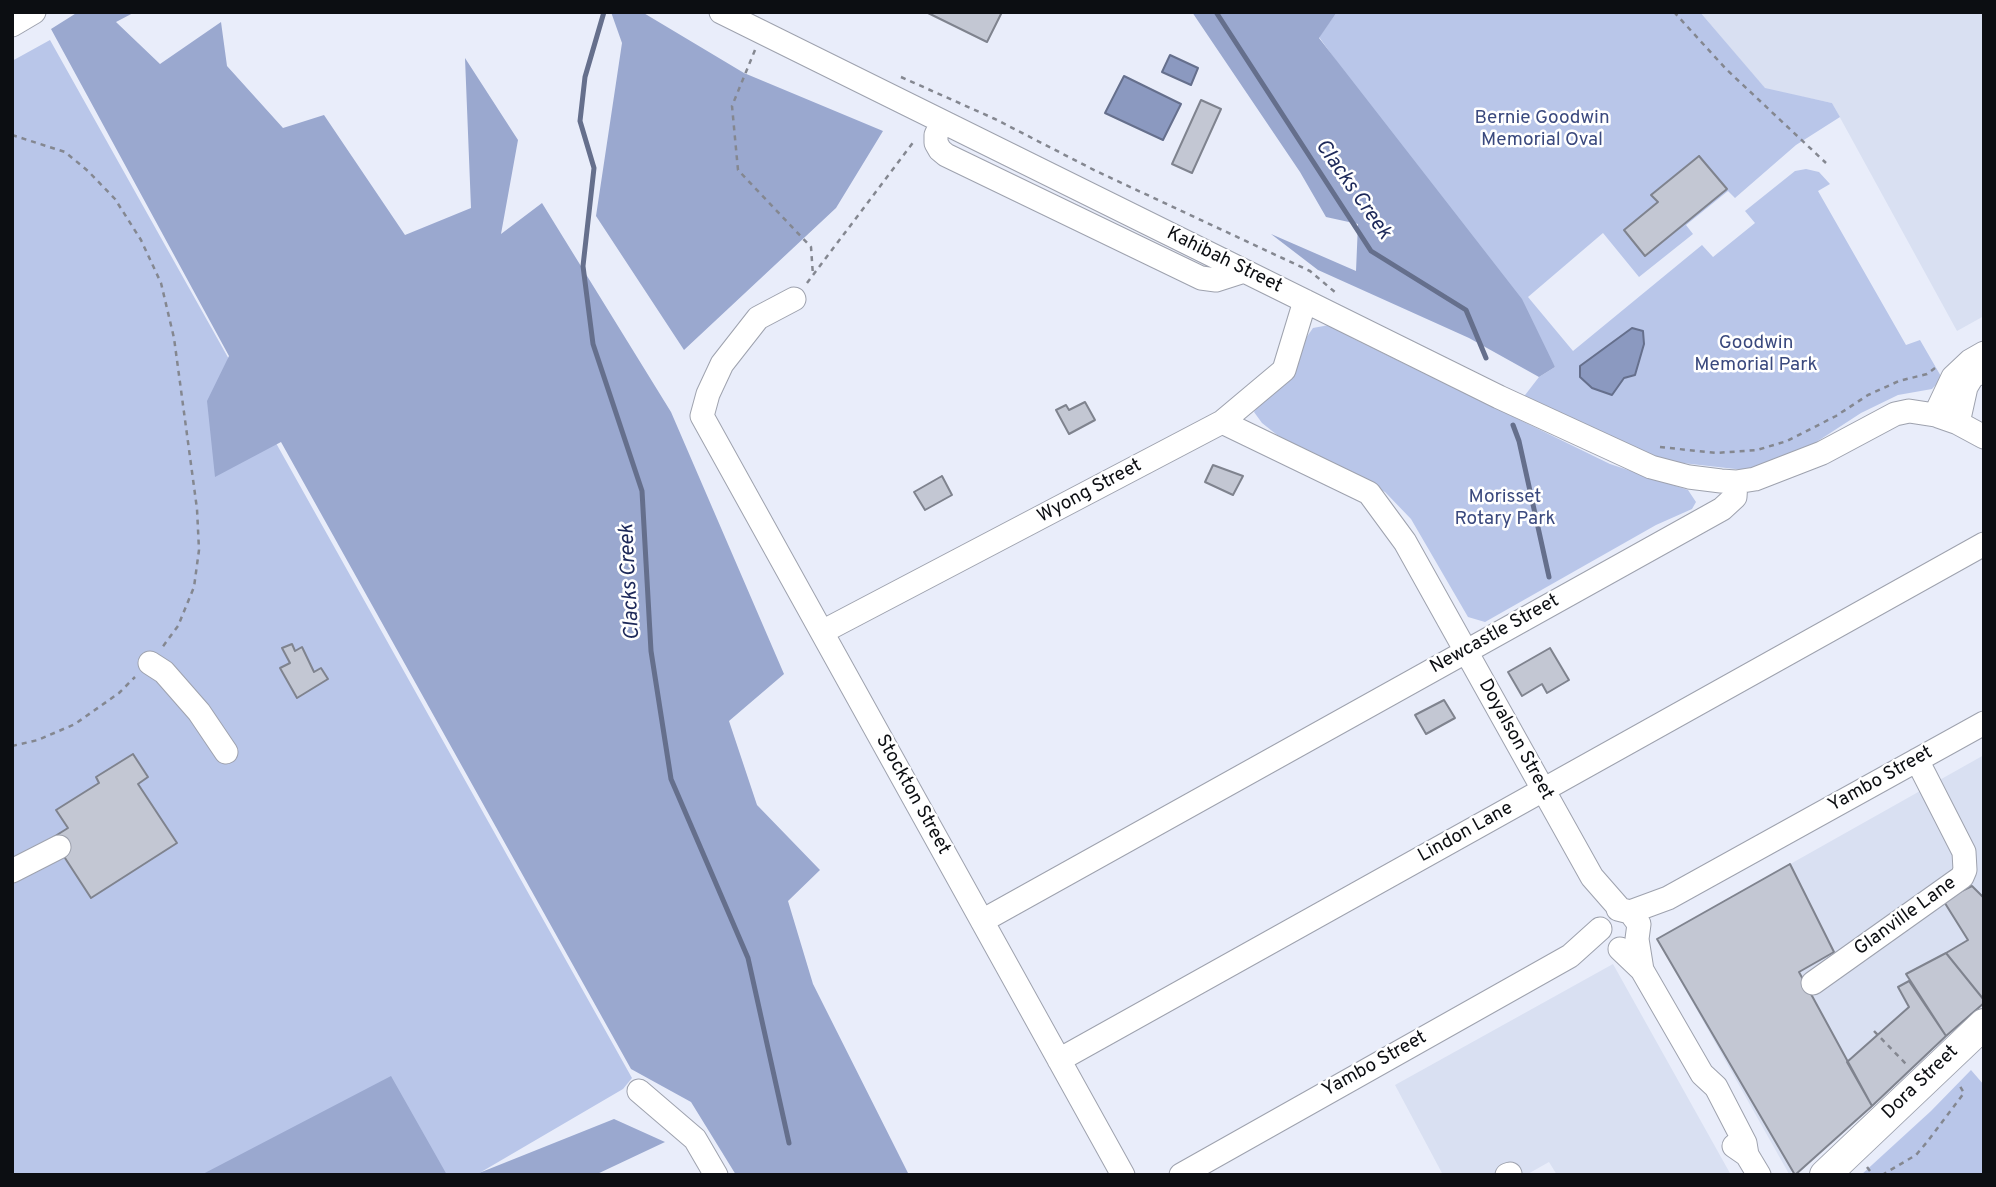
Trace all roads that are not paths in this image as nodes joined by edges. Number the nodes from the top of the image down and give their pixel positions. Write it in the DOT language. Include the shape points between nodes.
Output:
graph roads {
  1 [pos="34,12"];
  2 [pos="721,12"];
  3 [pos="12,25"];
  4 [pos="794,299"];
  5 [pos="1305,301"];
  6 [pos="1984,353"];
  7 [pos="1984,370"];
  8 [pos="1935,415"];
  9 [pos="1222,422"];
  10 [pos="1958,423"];
  11 [pos="1984,437"];
  12 [pos="1736,482"];
  13 [pos="1984,544"];
  14 [pos="822,632"];
  15 [pos="1466,652"];
  16 [pos="150,663"];
  17 [pos="1984,723"];
  18 [pos="226,752"];
  19 [pos="1917,760"];
  20 [pos="1543,790"];
  21 [pos="59,847"];
  22 [pos="12,871"];
  23 [pos="982,921"];
  24 [pos="1620,929"];
  25 [pos="1813,983"];
  26 [pos="1984,1024"];
  27 [pos="1984,1041"];
  28 [pos="1059,1060"];
  29 [pos="639,1091"];
  30 [pos="1863,1154"];
  31 [pos="1753,1165"];
  32 [pos="716,1175"];
  33 [pos="1123,1175"];
  34 [pos="1181,1175"];
  35 [pos="1825,1175"];
  1 -- 3 [label="street"];
  2 -- 5 [label="street, Kahibah Street"];
  4 -- 14 [label="street, Stockton Street" via="758,317 722,365 702,416"];
  5 -- 9 [label="street, Wyong Street" via="1284,370"];
  5 -- 12 [label="street, Kahibah Street" via="1633,460 1689,477"];
  6 -- 8 [label="street" via="1953,377"];
  7 -- 10 [label="street" via="1966,387"];
  8 -- 10 [label="street"];
  8 -- 12 [label="street" via="1895,414 1805,461"];
  9 -- 14 [label="street, Wyong Street"];
  9 -- 15 [label="street, Doyalson Street" via="1369,493 1405,542"];
  10 -- 11 [label="street"];
  12 -- 15 [label="street, Newcastle Street" via="1735,497 1722,509"];
  13 -- 20 [label="street, Lindon Lane"];
  14 -- 23 [label="street, Stockton Street"];
  15 -- 20 [label="street, Doyalson Street"];
  15 -- 23 [label="street, Newcastle Street"];
  16 -- 18 [label="street" via="164,672 199,712"];
  17 -- 19 [label="street, Yambo Street"];
  19 -- 24 [label="street, Yambo Street"];
  19 -- 25 [label="street, Glanville Lane" via="1964,852 1962,877"];
  20 -- 24 [label="street, Doyalson Street"];
  20 -- 28 [label="street, Lindon Lane"];
  21 -- 22 [label="street"];
  23 -- 28 [label="street, Stockton Street"];
  24 -- 31 [label="street" via="1702,1073 1705,1093 1735,1147"];
  24 -- 34 [label="street, Yambo Street"];
  26 -- 30 [label="main road, Dora Street"];
  27 -- 30 [label="main road, Dora Street"];
  28 -- 33 [label="street, Stockton Street"];
  29 -- 32 [label="street" via="695,1139"];
  30 -- 35 [label="main road, Dora Street"];
}
